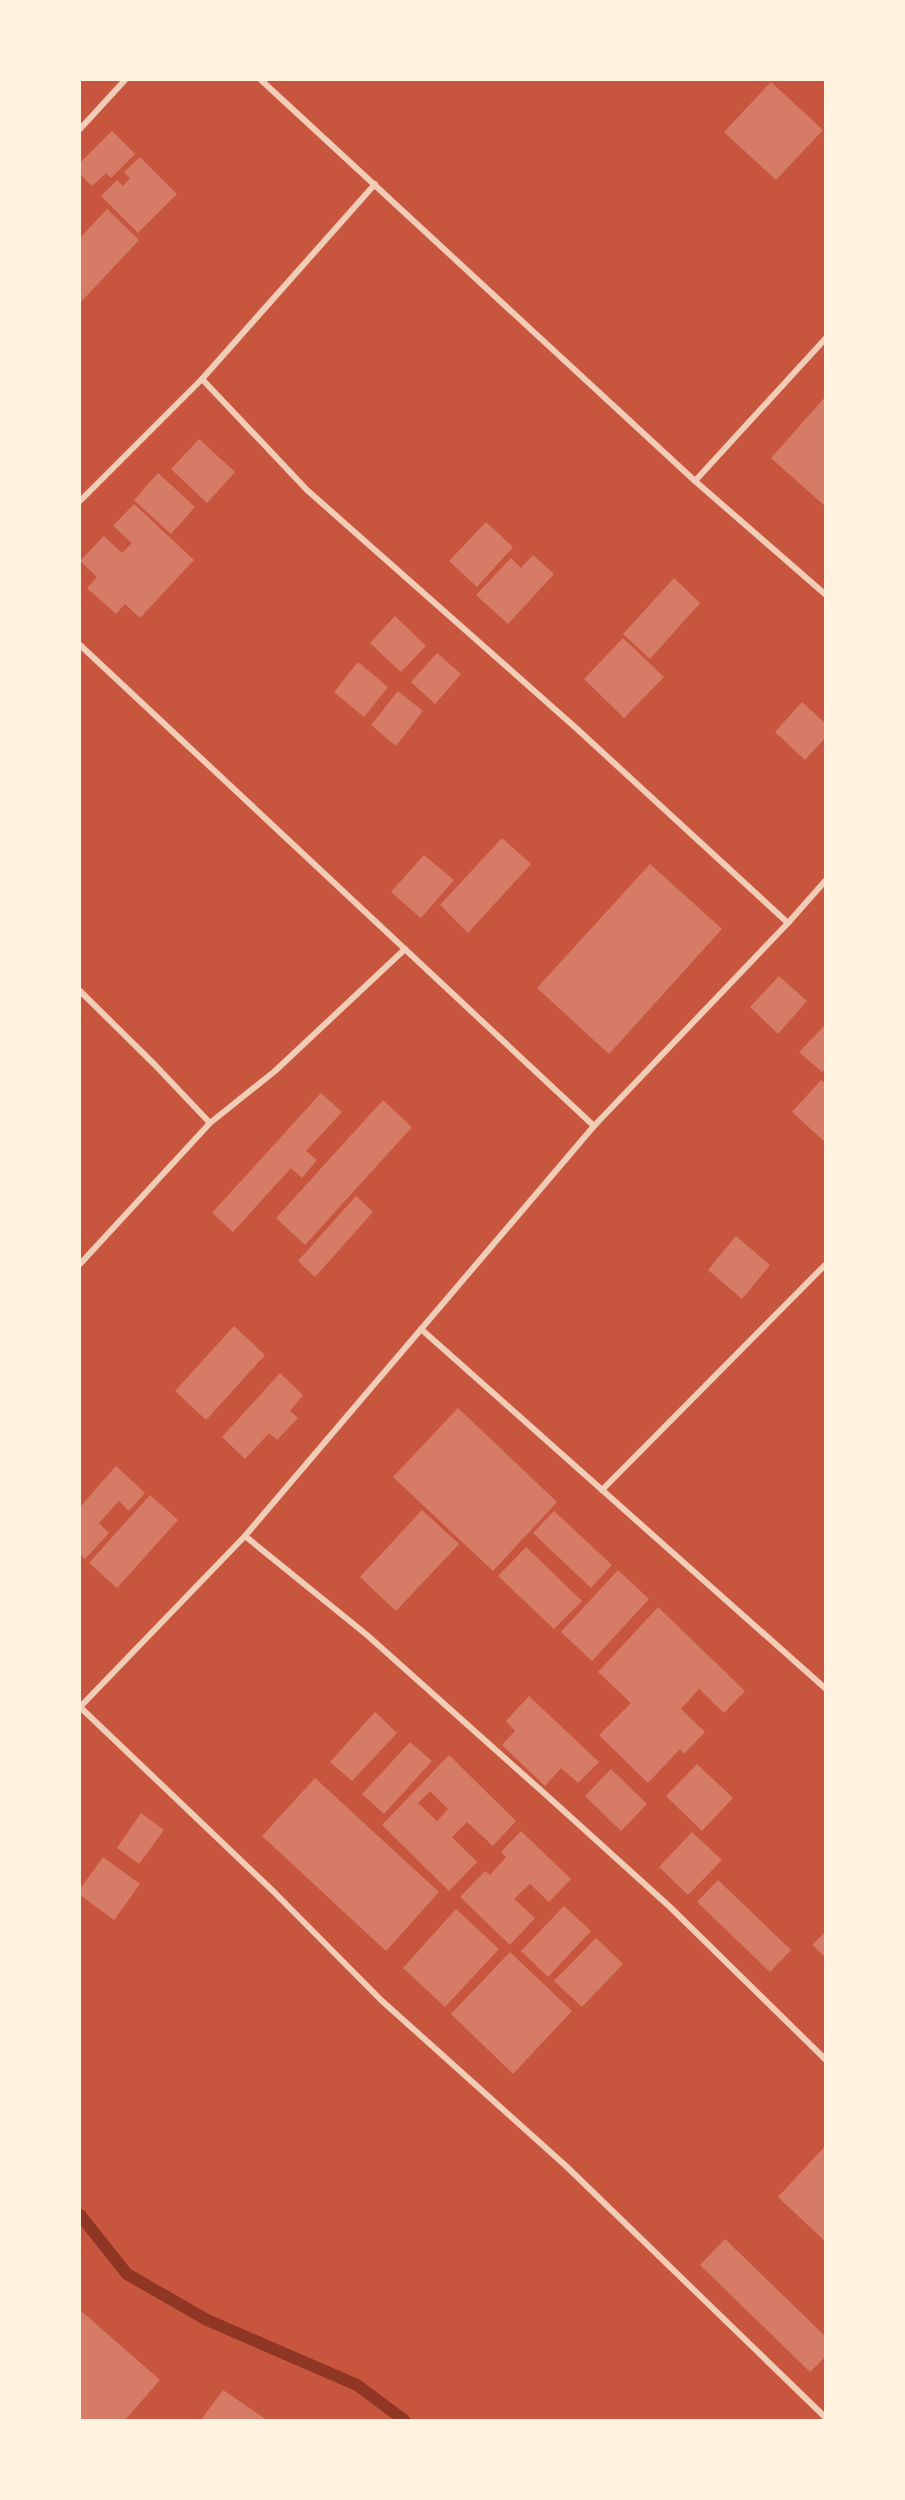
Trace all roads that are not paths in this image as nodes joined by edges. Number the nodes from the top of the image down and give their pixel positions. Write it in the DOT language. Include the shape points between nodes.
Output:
graph roads {
  1 [pos="125,80"];
  2 [pos="261,80"];
  3 [pos="80,129"];
  4 [pos="375,184"];
  5 [pos="825,338"];
  6 [pos="202,379"];
  7 [pos="695,481"];
  8 [pos="80,501"];
  9 [pos="825,595"];
  10 [pos="80,645"];
  11 [pos="825,880"];
  12 [pos="788,923"];
  13 [pos="405,949"];
  14 [pos="80,991"];
  15 [pos="210,1123"];
  16 [pos="594,1126"];
  17 [pos="80,1264"];
  18 [pos="825,1264"];
  19 [pos="421,1329"];
  20 [pos="602,1490"];
  21 [pos="245,1536"];
  22 [pos="825,1676"];
  23 [pos="820,1682"];
  24 [pos="825,1689"];
  25 [pos="80,1707"];
  26 [pos="825,2060"];
  27 [pos="825,2418"];
  1 -- 3 [label="street"];
  2 -- 4 [label="street"];
  4 -- 6 [label="street"];
  4 -- 7 [label="street"];
  5 -- 7 [label="street"];
  6 -- 8 [label="street"];
  6 -- 12 [label="street" via="307,490 576,728"];
  7 -- 9 [label="street"];
  10 -- 13 [label="street"];
  11 -- 12 [label="street"];
  12 -- 16 [label="street"];
  13 -- 15 [label="street" via="275,1071"];
  13 -- 16 [label="street"];
  14 -- 15 [label="street"];
  15 -- 17 [label="street"];
  16 -- 19 [label="street"];
  18 -- 20 [label="street"];
  19 -- 20 [label="street"];
  19 -- 21 [label="street"];
  20 -- 23 [label="street"];
  21 -- 25 [label="street"];
  21 -- 26 [label="street" via="367,1635 670,1907"];
  22 -- 23 [label="street"];
  23 -- 24 [label="street"];
  25 -- 27 [label="street" via="381,2000 566,2166"];
}
